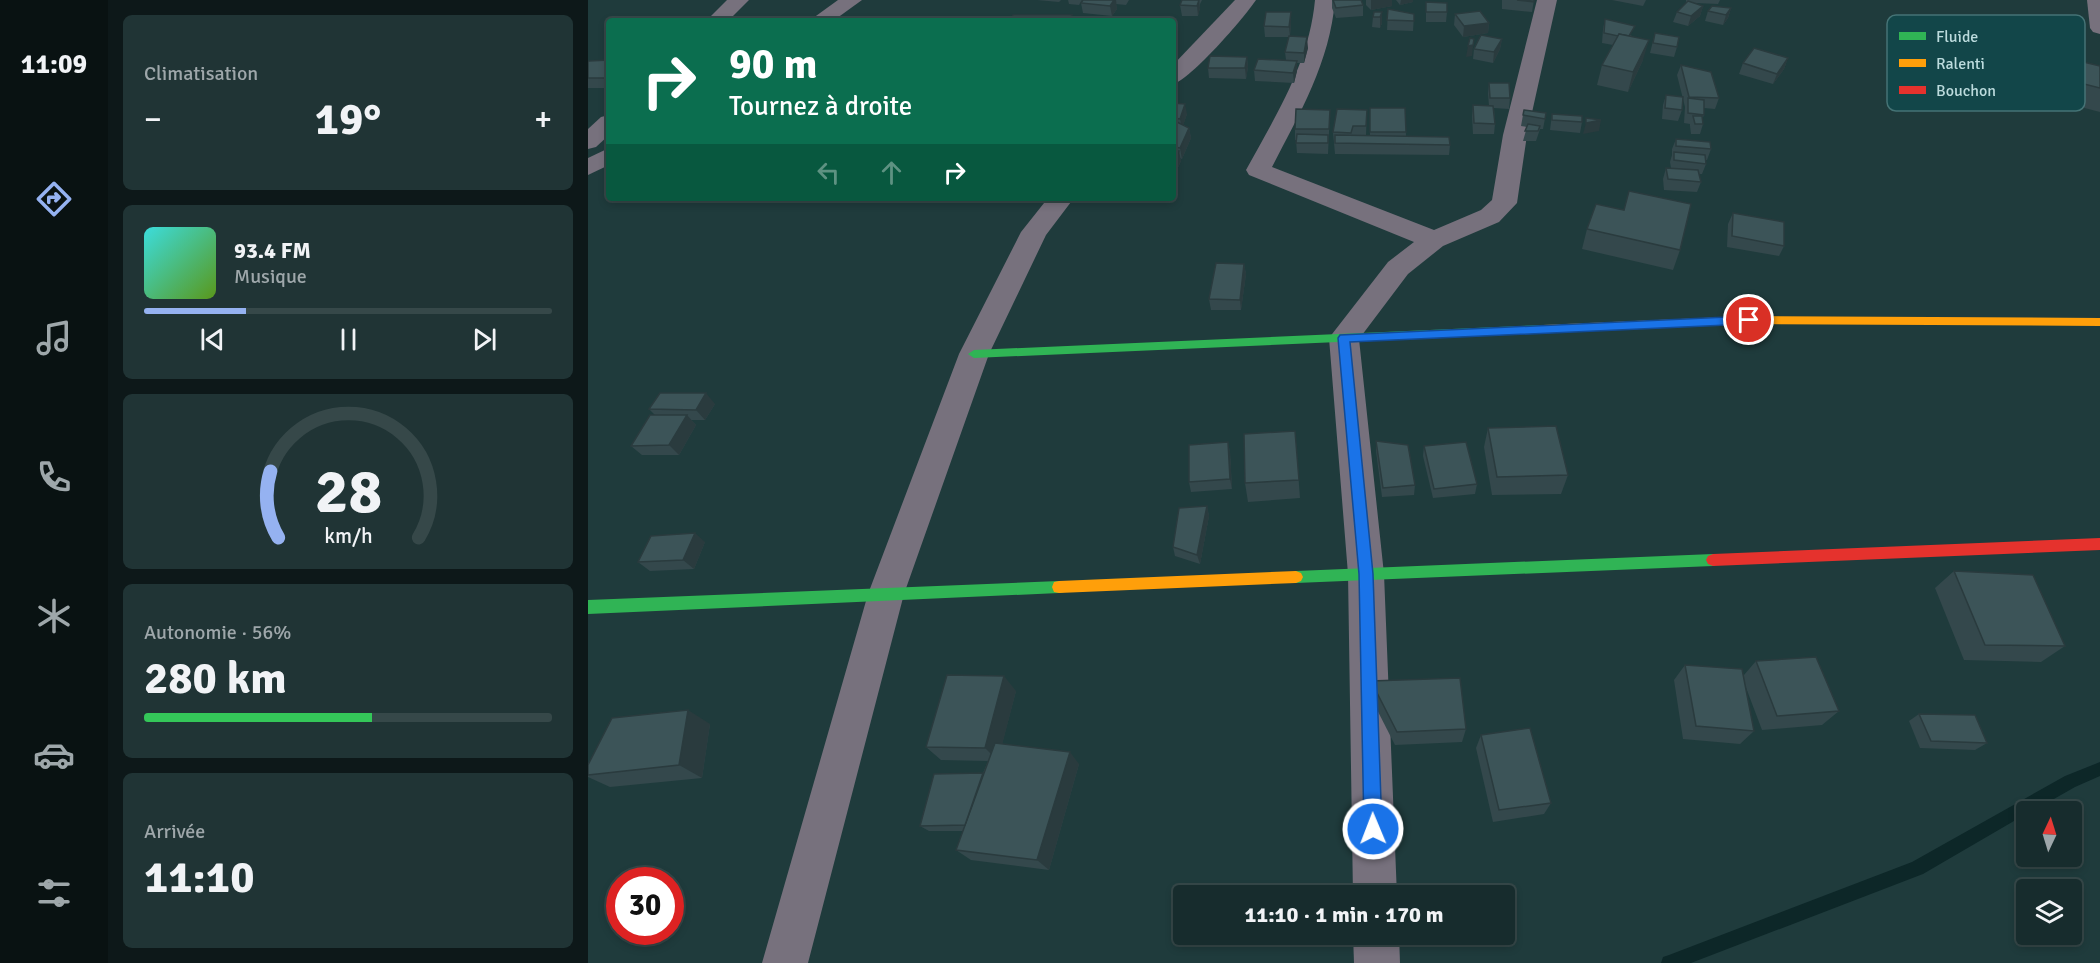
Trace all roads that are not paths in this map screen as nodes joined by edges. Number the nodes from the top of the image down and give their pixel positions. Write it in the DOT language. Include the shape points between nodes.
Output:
graph roads {
  1 [pos="739,0"];
  2 [pos="852,0"];
  3 [pos="1246,0"];
  4 [pos="1325,0"];
  5 [pos="1547,0"];
  6 [pos="2097,0"];
  7 [pos="719,18"];
  8 [pos="824,18"];
  9 [pos="2100,28"];
  10 [pos="1176,74"];
  11 [pos="606,125"];
  12 [pos="588,142"];
  13 [pos="606,157"];
  14 [pos="588,168"];
  15 [pos="1059,201"];
  16 [pos="1434,240"];
  17 [pos="2100,322"];
  18 [pos="1344,338"];
  19 [pos="974,354"];
  20 [pos="2100,544"];
  21 [pos="1366,574"];
  22 [pos="886,594"];
  23 [pos="588,607"];
  24 [pos="1375,885"];
  25 [pos="1376,945"];
  26 [pos="785,963"];
  27 [pos="1377,963"];
  1 -- 7 [label="street"];
  2 -- 8 [label="street"];
  3 -- 10 [label="street"];
  4 -- 16 [label="street" via="1312,65 1258,170"];
  5 -- 16 [label="street" via="1515,135 1504,203 1490,216"];
  6 -- 9 [label="street"];
  11 -- 12 [label="street"];
  13 -- 14 [label="street"];
  15 -- 19 [label="street" via="1034,232"];
  16 -- 18 [label="street" via="1398,268"];
  17 -- 18 [label="street" via="1749,320"];
  18 -- 19 [label="street"];
  18 -- 21 [label="street"];
  19 -- 22 [label="street"];
  20 -- 21 [label="street"];
  21 -- 22 [label="street"];
  21 -- 24 [label="street"];
  22 -- 23 [label="street"];
  22 -- 26 [label="street"];
  25 -- 27 [label="street"];
}
